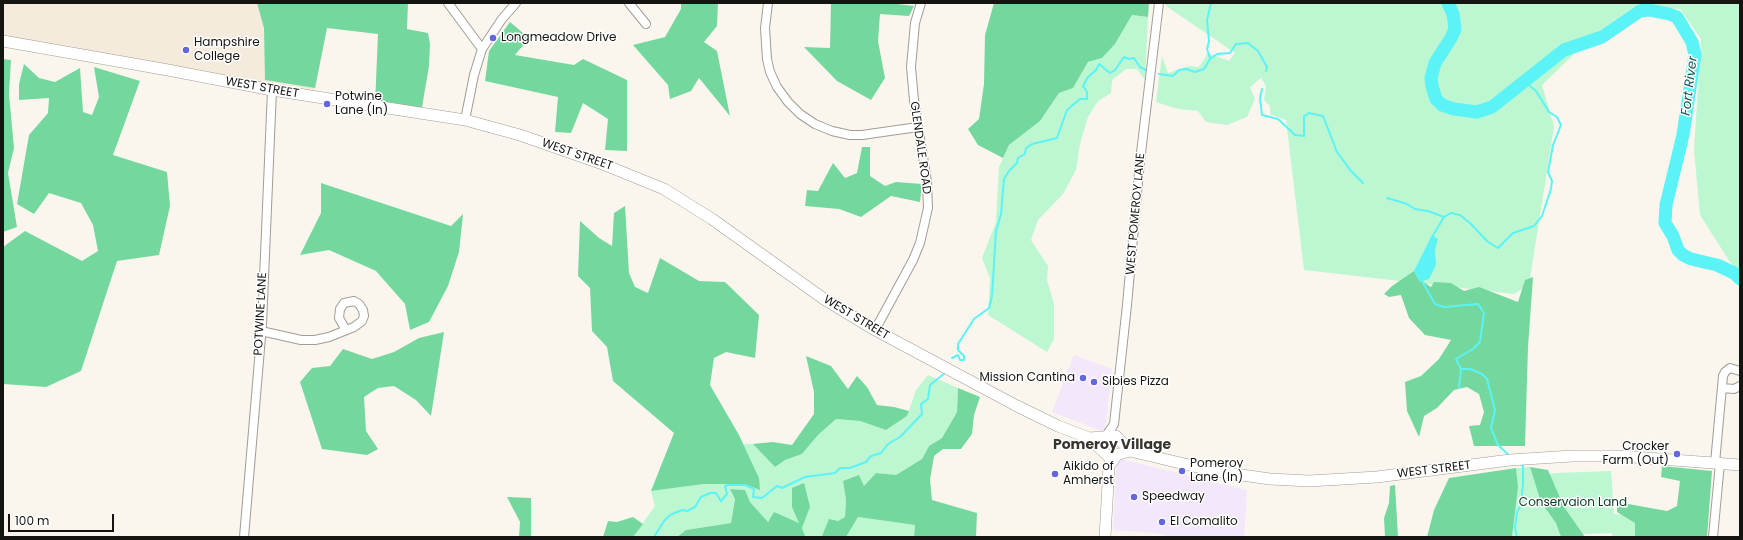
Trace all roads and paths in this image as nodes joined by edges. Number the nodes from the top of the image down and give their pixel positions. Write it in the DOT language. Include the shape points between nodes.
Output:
graph roads {
  1 [pos="448,3"];
  2 [pos="516,3"];
  3 [pos="629,3"];
  4 [pos="768,3"];
  5 [pos="921,3"];
  6 [pos="1159,3"];
  7 [pos="646,24"];
  8 [pos="3,41"];
  9 [pos="482,49"];
  10 [pos="272,90"];
  11 [pos="465,120"];
  12 [pos="918,127"];
  13 [pos="346,330"];
  14 [pos="876,330"];
  15 [pos="261,331"];
  16 [pos="1740,371"];
  17 [pos="1740,386"];
  18 [pos="1722,388"];
  19 [pos="1114,424"];
  20 [pos="1106,436"];
  21 [pos="1089,438"];
  22 [pos="1120,440"];
  23 [pos="1102,451"];
  24 [pos="1130,451"];
  25 [pos="1117,455"];
  26 [pos="1717,463"];
  27 [pos="1740,464"];
  28 [pos="1109,466"];
  29 [pos="244,537"];
  30 [pos="1105,537"];
  31 [pos="1713,537"];
  1 -- 9 [label="street"];
  2 -- 9 [label="street"];
  3 -- 7 [label="street"];
  4 -- 12 [label="street" via="765,28 770,72 777,87 800,114 815,124 850,135"];
  5 -- 12 [label="street, GLENDALE ROAD" via="915,23 911,67"];
  6 -- 19 [label="street, WEST POMEROY LANE" via="1140,161"];
  8 -- 10 [label="main road, WEST STREET"];
  9 -- 11 [label="street"];
  10 -- 11 [label="main road, WEST STREET"];
  10 -- 15 [label="street, POTWINE LANE"];
  11 -- 14 [label="main road, WEST STREET" via="520,135 664,189 712,219 824,299"];
  12 -- 14 [label="street, GLENDALE ROAD" via="927,182 928,208 925,226 913,260"];
  13 -- 15 [label="street" via="325,338 310,340"];
  14 -- 21 [label="main road, WEST STREET" via="1017,406"];
  15 -- 29 [label="street, POTWINE LANE"];
  16 -- 18 [label="street" via="1732,368 1725,372"];
  17 -- 18 [label="street" via="1734,389"];
  18 -- 26 [label="street"];
  19 -- 20 [label="street, WEST POMEROY LANE"];
  19 -- 22 [label="street, WEST POMEROY LANE"];
  20 -- 21 [label="main road, WEST STREET"];
  20 -- 22 [label="main road, WEST STREET" via="1113,435"];
  20 -- 23 [label="main road" via="1101,442"];
  21 -- 23 [label="main road, WEST STREET"];
  22 -- 24 [label="main road"];
  22 -- 25 [label="main road" via="1122,449"];
  23 -- 25 [label="main road, WEST STREET" via="1109,457"];
  23 -- 28 [label="main road"];
  24 -- 25 [label="main road"];
  24 -- 26 [label="main road, WEST STREET" via="1214,471 1270,479 1309,481 1377,477 1516,460 1572,456"];
  25 -- 28 [label="main road"];
  26 -- 27 [label="main road, WEST STREET"];
  26 -- 31 [label="street"];
  28 -- 30 [label="main road"];
}
